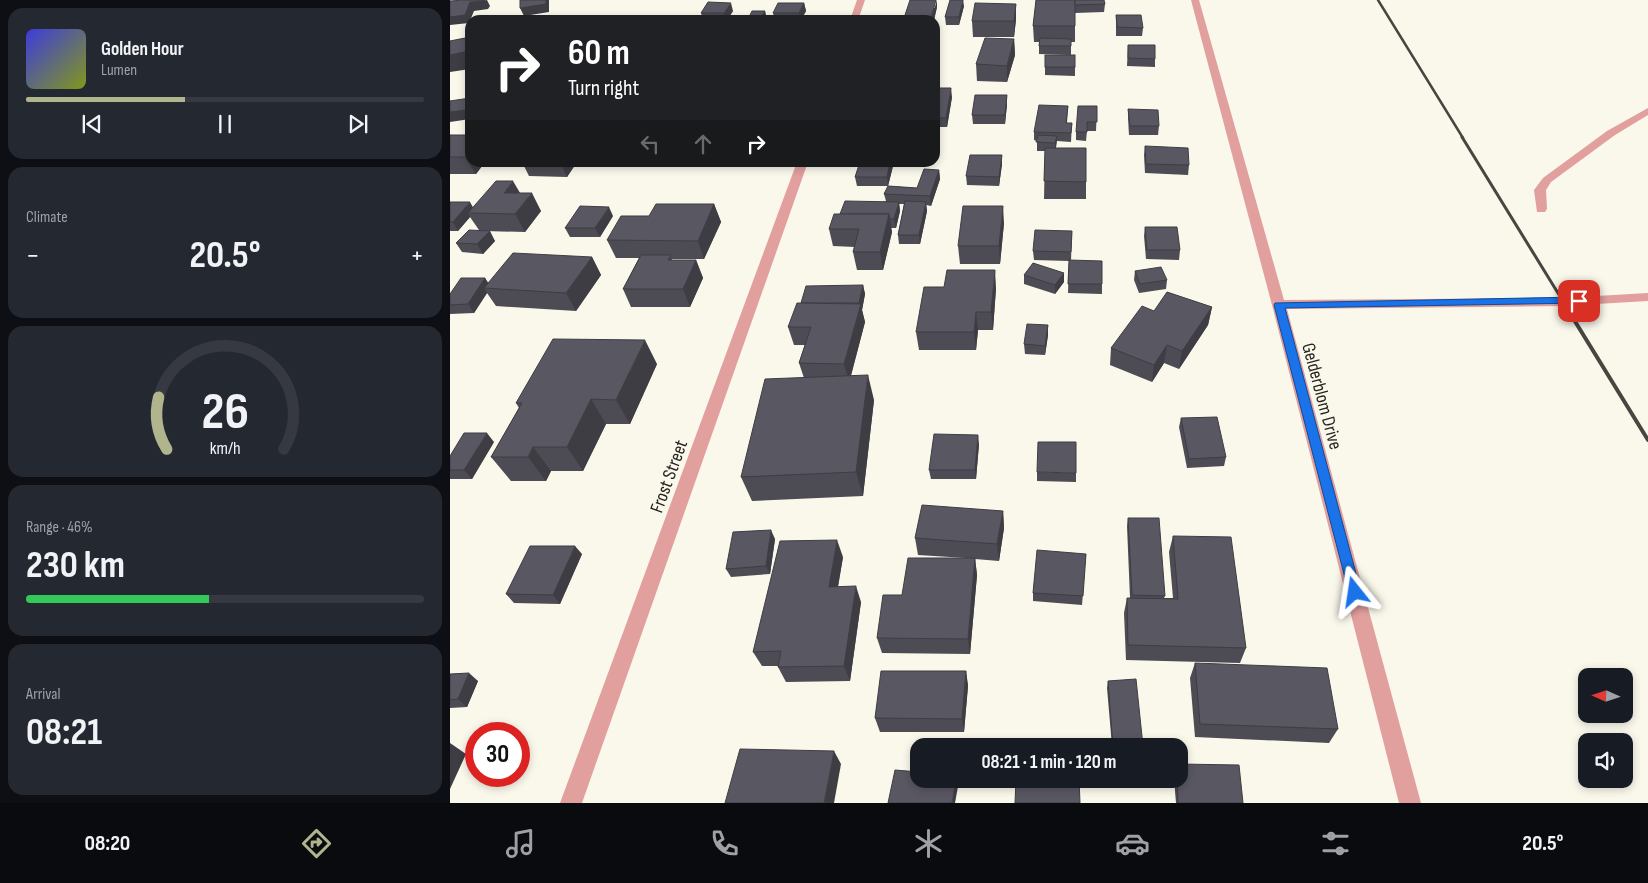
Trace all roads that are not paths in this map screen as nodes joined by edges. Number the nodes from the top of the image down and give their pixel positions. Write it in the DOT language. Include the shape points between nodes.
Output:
graph roads {
  1 [pos="861,0"];
  2 [pos="1195,0"];
  3 [pos="856,15"];
  4 [pos="1648,110"];
  5 [pos="801,167"];
  6 [pos="1541,209"];
  7 [pos="1648,297"];
  8 [pos="1279,305"];
  9 [pos="571,803"];
  10 [pos="1410,803"];
  1 -- 3 [label="street"];
  2 -- 8 [label="street, Gelderblom Drive"];
  4 -- 6 [label="street" via="1610,133 1547,180 1540,190"];
  5 -- 9 [label="street, Frost Street"];
  7 -- 8 [label="street" via="1562,302"];
  8 -- 10 [label="street, Gelderblom Drive"];
}
